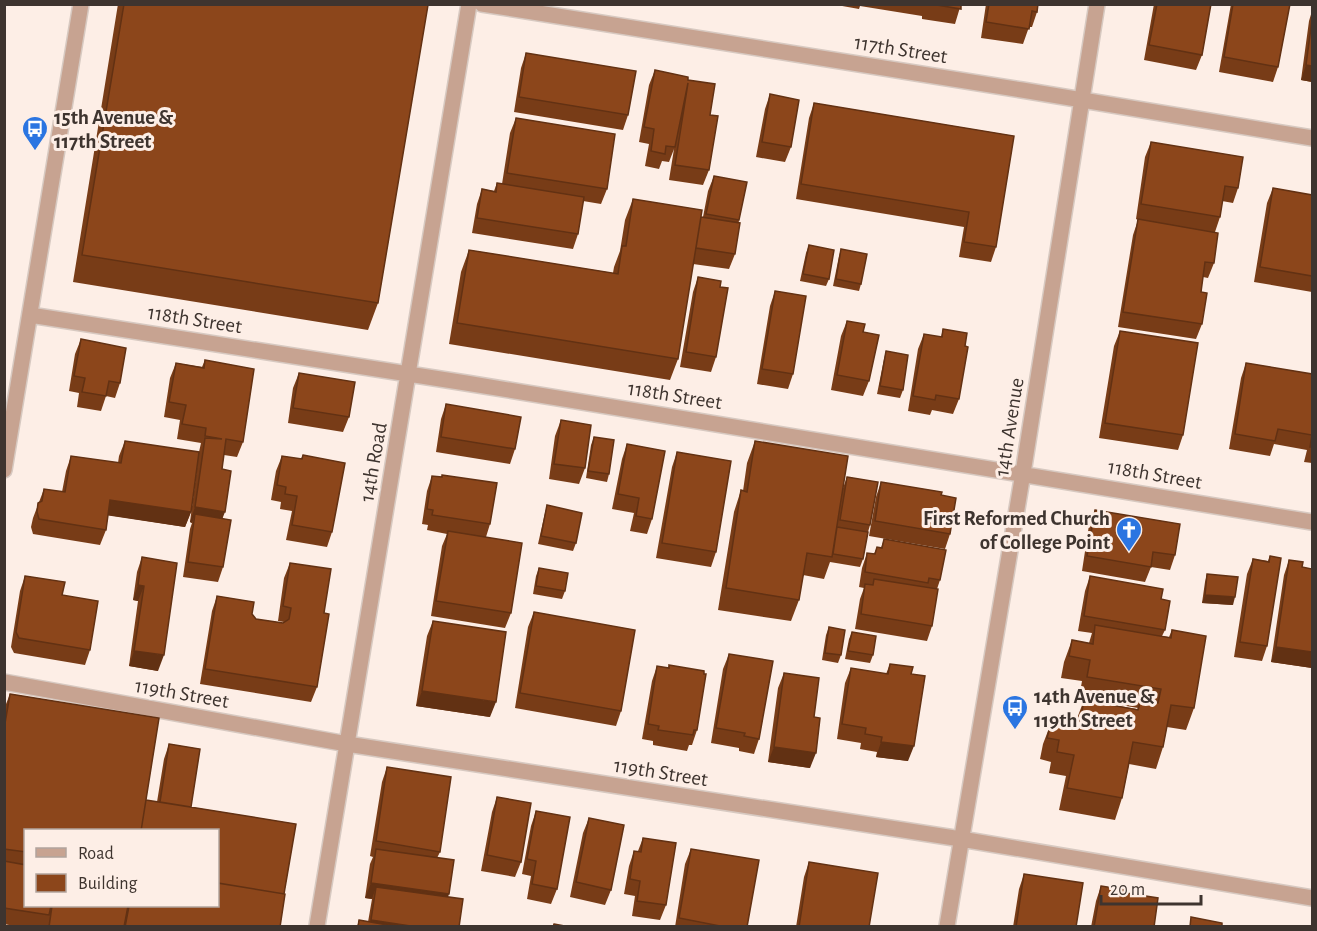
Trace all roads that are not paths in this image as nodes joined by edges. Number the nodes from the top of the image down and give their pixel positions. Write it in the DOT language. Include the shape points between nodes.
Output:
graph roads {
  1 [pos="81,4"];
  2 [pos="469,4"];
  3 [pos="482,4"];
  4 [pos="1097,4"];
  5 [pos="1081,99"];
  6 [pos="1312,138"];
  7 [pos="30,315"];
  8 [pos="409,374"];
  9 [pos="4,470"];
  10 [pos="1023,473"];
  11 [pos="1312,522"];
  12 [pos="4,682"];
  13 [pos="346,744"];
  14 [pos="961,839"];
  15 [pos="1312,898"];
  16 [pos="317,927"];
  17 [pos="947,927"];
  1 -- 7 [label="street"];
  2 -- 8 [label="street, 14th Road"];
  3 -- 5 [label="street, 117th Street"];
  4 -- 5 [label="street, 14th Avenue"];
  5 -- 6 [label="street, 117th Street"];
  5 -- 10 [label="street, 14th Avenue"];
  7 -- 8 [label="street, 118th Street"];
  7 -- 9 [label="street"];
  8 -- 10 [label="street, 118th Street"];
  8 -- 13 [label="street, 14th Road"];
  10 -- 11 [label="street, 118th Street"];
  10 -- 14 [label="street, 14th Avenue"];
  12 -- 13 [label="street, 119th Street"];
  13 -- 14 [label="street, 119th Street"];
  13 -- 16 [label="street, 14th Road"];
  14 -- 15 [label="street, 119th Street"];
  14 -- 17 [label="street, 14th Avenue"];
}
